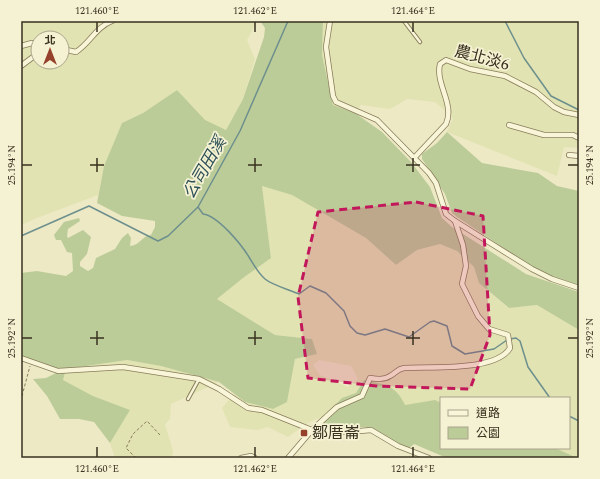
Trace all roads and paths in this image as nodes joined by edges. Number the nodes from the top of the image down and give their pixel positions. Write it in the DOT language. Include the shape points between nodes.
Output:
graph roads {
  1 [pos="112,21"];
  2 [pos="330,21"];
  3 [pos="404,21"];
  4 [pos="420,42"];
  5 [pos="70,51"];
  6 [pos="30,59"];
  7 [pos="21,66"];
  8 [pos="579,115"];
  9 [pos="509,125"];
  10 [pos="579,138"];
  11 [pos="569,154"];
  12 [pos="579,156"];
  13 [pos="415,157"];
  14 [pos="455,221"];
  15 [pos="579,288"];
  16 [pos="21,358"];
  17 [pos="31,361"];
  18 [pos="199,379"];
  19 [pos="22,396"];
  20 [pos="188,399"];
  21 [pos="312,430"];
  22 [pos="160,435"];
  23 [pos="136,458"];
  24 [pos="241,458"];
  25 [pos="255,458"];
  26 [pos="288,458"];
  27 [pos="429,458"];
  1 -- 5 [label="street" via="98,29 76,52"];
  2 -- 13 [label="street" via="326,47 336,102 377,120"];
  3 -- 4 [label="lane"];
  6 -- 7 [label="street"];
  8 -- 13 [label="street, 農北淡6 / 農北淡6" via="554,107 536,92 506,76 470,69 446,60 440,64 438,74 449,118"];
  9 -- 10 [label="street" via="544,135 573,135"];
  11 -- 12 [label="street"];
  13 -- 14 [label="street" via="436,183 446,214"];
  14 -- 15 [label="street" via="532,269"];
  14 -- 21 [label="street" via="466,266 462,284 478,316 489,329 506,333 509,339 508,351 497,360 476,365 404,368 382,379 370,378 362,396 337,407"];
  16 -- 17 [label="street"];
  17 -- 18 [label="street" via="58,371 123,368"];
  17 -- 19 [label="path"];
  18 -- 20 [label="lane"];
  18 -- 21 [label="street" via="248,408 262,410"];
  21 -- 26 [label="street"];
  21 -- 27 [label="street" via="371,430 398,446"];
  22 -- 23 [label="path" via="147,421 133,434 126,448"];
  24 -- 25 [label="street"];
}
